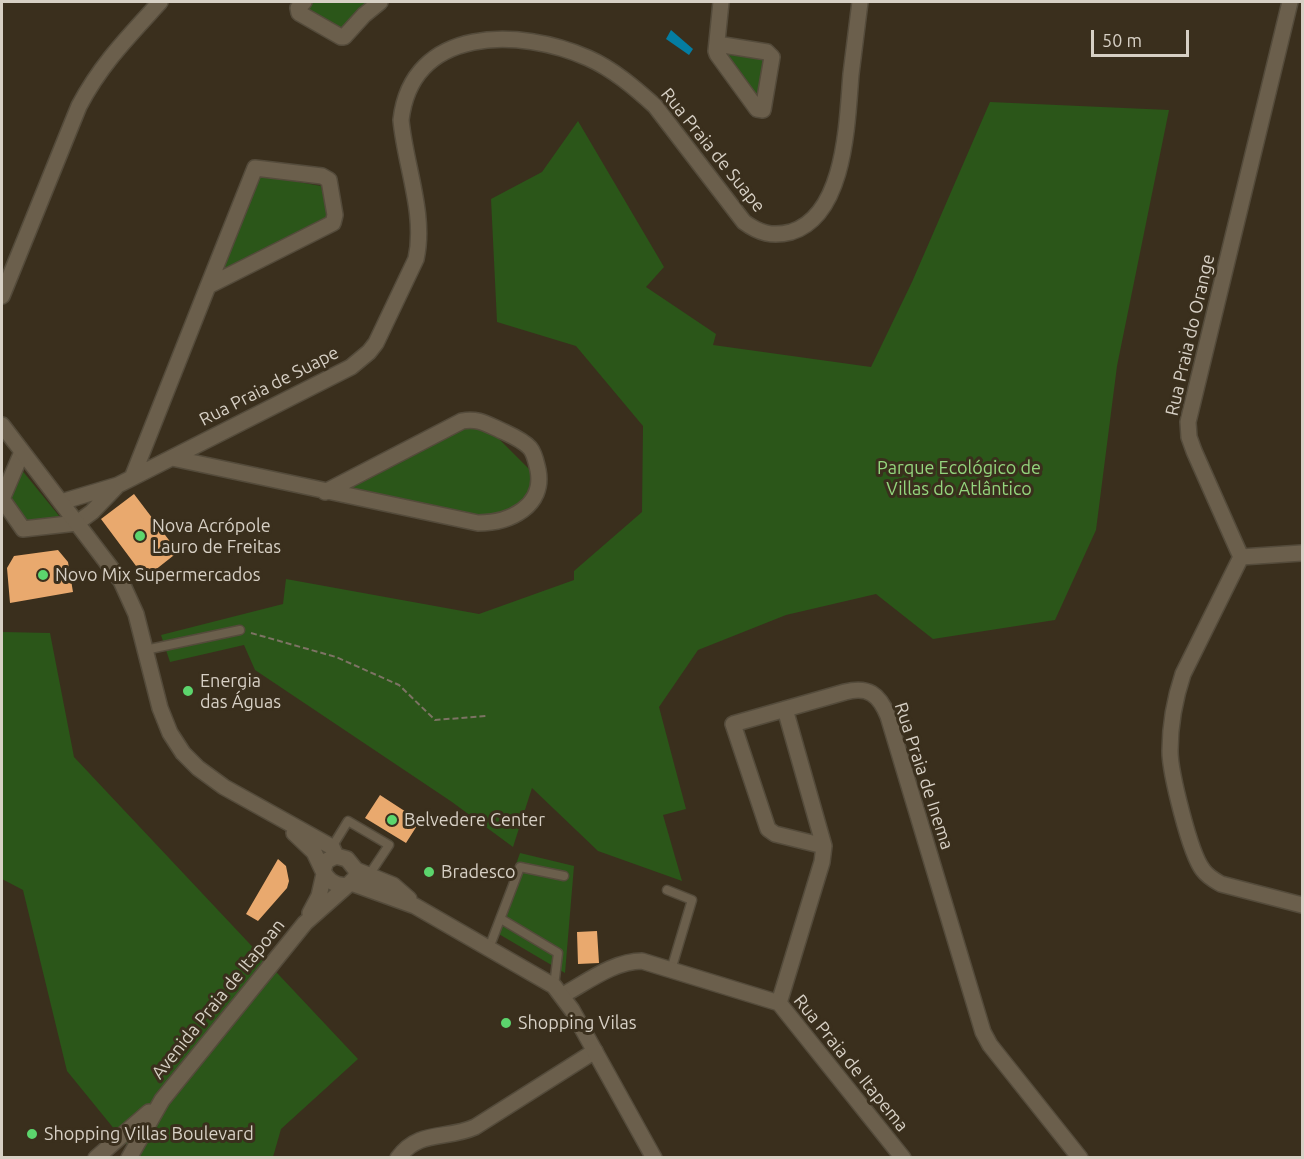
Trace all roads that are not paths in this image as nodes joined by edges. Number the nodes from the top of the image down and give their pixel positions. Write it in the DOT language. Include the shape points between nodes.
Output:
graph roads {
  1 [pos="160,2"];
  2 [pos="304,2"];
  3 [pos="380,2"];
  4 [pos="721,2"];
  5 [pos="860,2"];
  6 [pos="1290,2"];
  7 [pos="717,44"];
  8 [pos="208,286"];
  9 [pos="2,296"];
  10 [pos="2,425"];
  11 [pos="22,452"];
  12 [pos="172,458"];
  13 [pos="132,478"];
  14 [pos="118,485"];
  15 [pos="325,492"];
  16 [pos="61,502"];
  17 [pos="77,523"];
  18 [pos="1302,554"];
  19 [pos="1241,557"];
  20 [pos="240,630"];
  21 [pos="145,650"];
  22 [pos="785,709"];
  23 [pos="279,818"];
  24 [pos="824,846"];
  25 [pos="334,852"];
  26 [pos="323,873"];
  27 [pos="564,876"];
  28 [pos="356,878"];
  29 [pos="667,890"];
  30 [pos="1302,905"];
  31 [pos="501,919"];
  32 [pos="305,923"];
  33 [pos="489,948"];
  34 [pos="671,970"];
  35 [pos="559,991"];
  36 [pos="779,1003"];
  37 [pos="595,1051"];
  38 [pos="162,1100"];
  39 [pos="96,1158"];
  40 [pos="129,1158"];
  41 [pos="398,1158"];
  42 [pos="654,1158"];
  43 [pos="903,1158"];
  44 [pos="1080,1158"];
  1 -- 9 [label="street" via="106,62 79,106"];
  2 -- 3 [label="street" via="299,13 341,37"];
  4 -- 7 [label="street"];
  5 -- 12 [label="street, Rua Praia de Suape" via="845,140 832,188 813,219 784,234 756,231 744,222 655,106 637,89 591,59 549,45 511,39 481,40 438,54 423,66 403,102 402,136 419,245 376,343 351,367"];
  6 -- 19 [label="street, Rua Praia do Orange" via="1188,422 1194,451"];
  7 -- 7 [label="street" via="720,59 757,109 763,110 770,54"];
  8 -- 8 [label="street" via="333,223 329,180 255,168"];
  8 -- 13 [label="street"];
  10 -- 11 [label="street"];
  11 -- 16 [label="street"];
  11 -- 17 [label="street" via="2,499 20,526 28,529"];
  12 -- 13 [label="street, Rua Praia de Suape"];
  12 -- 15 [label="street"];
  13 -- 14 [label="street, Rua Praia de Suape"];
  14 -- 16 [label="street, Rua Praia de Suape"];
  14 -- 17 [label="street, Rua Praia de Suape"];
  15 -- 15 [label="street" via="471,419 523,442 533,453 539,477 536,495 525,510 487,523"];
  16 -- 17 [label="street"];
  17 -- 21 [label="street" via="129,596"];
  18 -- 19 [label="street"];
  19 -- 30 [label="street" via="1183,674 1171,735 1171,769 1202,870 1221,884"];
  20 -- 21 [label="lane"];
  21 -- 23 [label="street" via="160,708 183,753 224,787"];
  22 -- 24 [label="street"];
  22 -- 24 [label="street, Rua Praia de Inema" via="733,724 768,829"];
  22 -- 44 [label="street, Rua Praia de Inema" via="855,689 872,693 884,706 983,1032"];
  23 -- 25 [label="street"];
  23 -- 26 [label="street" via="314,852"];
  24 -- 36 [label="street"];
  25 -- 26 [label="street"];
  25 -- 28 [label="street" via="347,859"];
  25 -- 28 [label="lane" via="348,821 389,844"];
  26 -- 28 [label="street" via="335,884"];
  26 -- 32 [label="street, Avenida Praia de Itapoan" via="319,896"];
  27 -- 31 [label="lane" via="520,867"];
  28 -- 32 [label="street, Avenida Praia de Itapoan"];
  28 -- 33 [label="street" via="393,885 415,906"];
  29 -- 34 [label="lane" via="692,900"];
  31 -- 33 [label="lane"];
  31 -- 35 [label="lane" via="558,953"];
  32 -- 38 [label="street, Avenida Praia de Itapoan"];
  33 -- 35 [label="street"];
  34 -- 35 [label="street, Rua Praia de Itapema" via="642,960 630,961"];
  34 -- 36 [label="street, Rua Praia de Itapema"];
  35 -- 37 [label="street"];
  36 -- 43 [label="street, Rua Praia de Itapema"];
  37 -- 41 [label="street" via="474,1127 424,1137 413,1142"];
  37 -- 42 [label="street"];
  38 -- 39 [label="street, Avenida Praia de Itapoan"];
  38 -- 40 [label="street, Avenida Praia de Itapoan"];
}
